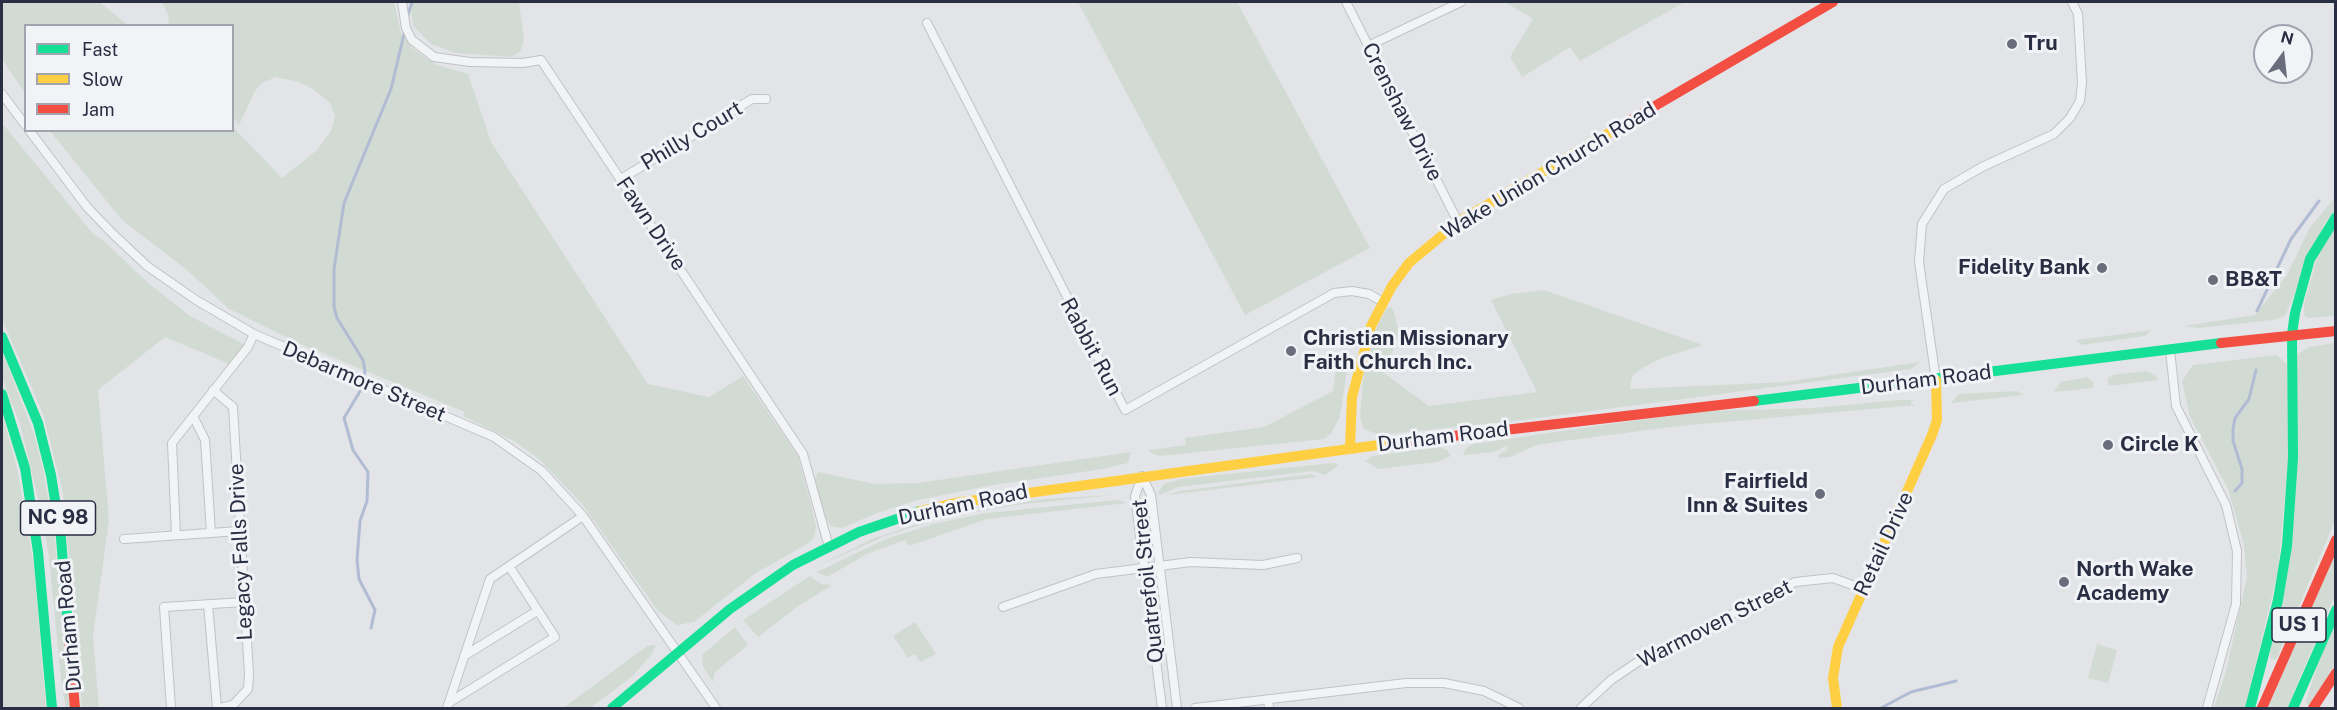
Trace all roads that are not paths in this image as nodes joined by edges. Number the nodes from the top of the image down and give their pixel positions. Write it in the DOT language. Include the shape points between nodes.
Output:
graph roads {
  1 [pos="402,2"];
  2 [pos="1346,2"];
  3 [pos="1461,2"];
  4 [pos="1833,2"];
  5 [pos="2072,2"];
  6 [pos="927,23"];
  7 [pos="1368,46"];
  8 [pos="2,94"];
  9 [pos="766,99"];
  10 [pos="24,123"];
  11 [pos="31,132"];
  12 [pos="621,179"];
  13 [pos="2336,217"];
  14 [pos="1458,222"];
  15 [pos="1383,302"];
  16 [pos="2336,331"];
  17 [pos="254,334"];
  18 [pos="2292,334"];
  19 [pos="2,337"];
  20 [pos="2170,350"];
  21 [pos="1936,380"];
  22 [pos="213,390"];
  23 [pos="2,394"];
  24 [pos="193,416"];
  25 [pos="1350,448"];
  26 [pos="1142,476"];
  27 [pos="583,516"];
  28 [pos="238,531"];
  29 [pos="210,533"];
  30 [pos="176,535"];
  31 [pos="124,539"];
  32 [pos="2336,540"];
  33 [pos="829,546"];
  34 [pos="1297,558"];
  35 [pos="509,566"];
  36 [pos="1160,566"];
  37 [pos="1145,567"];
  38 [pos="1863,589"];
  39 [pos="244,602"];
  40 [pos="208,604"];
  41 [pos="1003,607"];
  42 [pos="2336,610"];
  43 [pos="537,611"];
  44 [pos="678,652"];
  45 [pos="464,656"];
  46 [pos="2336,673"];
  47 [pos="1268,699"];
  48 [pos="449,705"];
  49 [pos="52,708"];
  50 [pos="75,708"];
  51 [pos="171,708"];
  52 [pos="219,708"];
  53 [pos="612,708"];
  54 [pos="716,708"];
  55 [pos="1162,708"];
  56 [pos="1178,708"];
  57 [pos="1195,708"];
  58 [pos="1269,708"];
  59 [pos="1519,708"];
  60 [pos="1581,708"];
  61 [pos="1837,708"];
  62 [pos="2207,708"];
  63 [pos="2250,708"];
  64 [pos="2262,708"];
  65 [pos="2293,708"];
  66 [pos="2313,708"];
  1 -- 12 [label="street, Fawn Drive" via="412,40 434,57 470,62 541,60"];
  2 -- 7 [label="street, Crenshaw Drive"];
  3 -- 7 [label="street"];
  4 -- 14 [label="main road, Wake Union Church Road"];
  5 -- 21 [label="street" via="2078,14 2082,83 2080,101 2070,118 2054,134 1944,189 1922,224 1919,262"];
  6 -- 15 [label="street, Rabbit Run" via="1125,410 1334,293 1369,294"];
  7 -- 14 [label="street, Crenshaw Drive"];
  8 -- 10 [label="street"];
  9 -- 12 [label="street, Philly Court" via="752,99"];
  11 -- 17 [label="street, Debarmore Street" via="87,207 147,266"];
  12 -- 33 [label="street, Fawn Drive" via="803,454"];
  13 -- 18 [label="main road" via="2310,259"];
  14 -- 15 [label="main road, Wake Union Church Road" via="1409,263"];
  15 -- 25 [label="main road, Wake Union Church Road" via="1371,326 1356,377"];
  16 -- 18 [label="main road, Durham Road"];
  17 -- 22 [label="street"];
  17 -- 27 [label="street, Debarmore Street" via="494,437 542,471"];
  18 -- 20 [label="main road, Durham Road"];
  18 -- 63 [label="main road" via="2294,420 2287,546 2276,611"];
  19 -- 50 [label="main road, Durham Road / NC 98" via="38,423 51,475 61,538"];
  20 -- 21 [label="main road, Durham Road"];
  20 -- 62 [label="street" via="2176,406 2226,505 2237,551 2236,604"];
  21 -- 25 [label="main road, Durham Road"];
  21 -- 38 [label="main road, Retail Drive" via="1937,413 1932,435"];
  22 -- 24 [label="street"];
  22 -- 28 [label="street, Legacy Falls Drive" via="233,407"];
  23 -- 49 [label="main road, Durham Road / NC 98" via="25,468 38,552"];
  24 -- 29 [label="street" via="205,440"];
  24 -- 30 [label="street" via="172,443"];
  25 -- 26 [label="main road, Durham Road"];
  26 -- 33 [label="main road, Durham Road" via="955,502 889,520"];
  26 -- 36 [label="street, Quatrefoil Street" via="1151,495"];
  26 -- 37 [label="street, Quatrefoil Street" via="1135,496"];
  27 -- 35 [label="street"];
  27 -- 44 [label="street, Debarmore Street"];
  28 -- 29 [label="street"];
  28 -- 39 [label="street, Legacy Falls Drive"];
  29 -- 30 [label="street"];
  30 -- 31 [label="street"];
  32 -- 64 [label="main road, US 1"];
  33 -- 44 [label="main road, Durham Road" via="767,581"];
  34 -- 36 [label="street" via="1263,565 1227,562"];
  35 -- 43 [label="street"];
  35 -- 45 [label="street" via="490,579"];
  36 -- 37 [label="street"];
  36 -- 56 [label="street, Quatrefoil Street"];
  37 -- 41 [label="street" via="1096,574"];
  37 -- 55 [label="street, Quatrefoil Street"];
  38 -- 60 [label="street, Warmoven Street" via="1833,578 1795,582 1636,663"];
  38 -- 61 [label="main road, Retail Drive" via="1838,647 1833,678"];
  39 -- 40 [label="street"];
  39 -- 52 [label="street, Legacy Falls Drive" via="248,689 233,705"];
  40 -- 51 [label="street" via="164,607"];
  40 -- 52 [label="street"];
  42 -- 65 [label="main road, US 1"];
  43 -- 45 [label="street"];
  43 -- 48 [label="street" via="555,637"];
  44 -- 53 [label="main road, Durham Road"];
  44 -- 54 [label="street, Debarmore Street"];
  45 -- 48 [label="street"];
  46 -- 66 [label="main road"];
  47 -- 57 [label="street"];
  47 -- 58 [label="street"];
  47 -- 59 [label="street" via="1406,683 1444,683 1484,692"];
}
